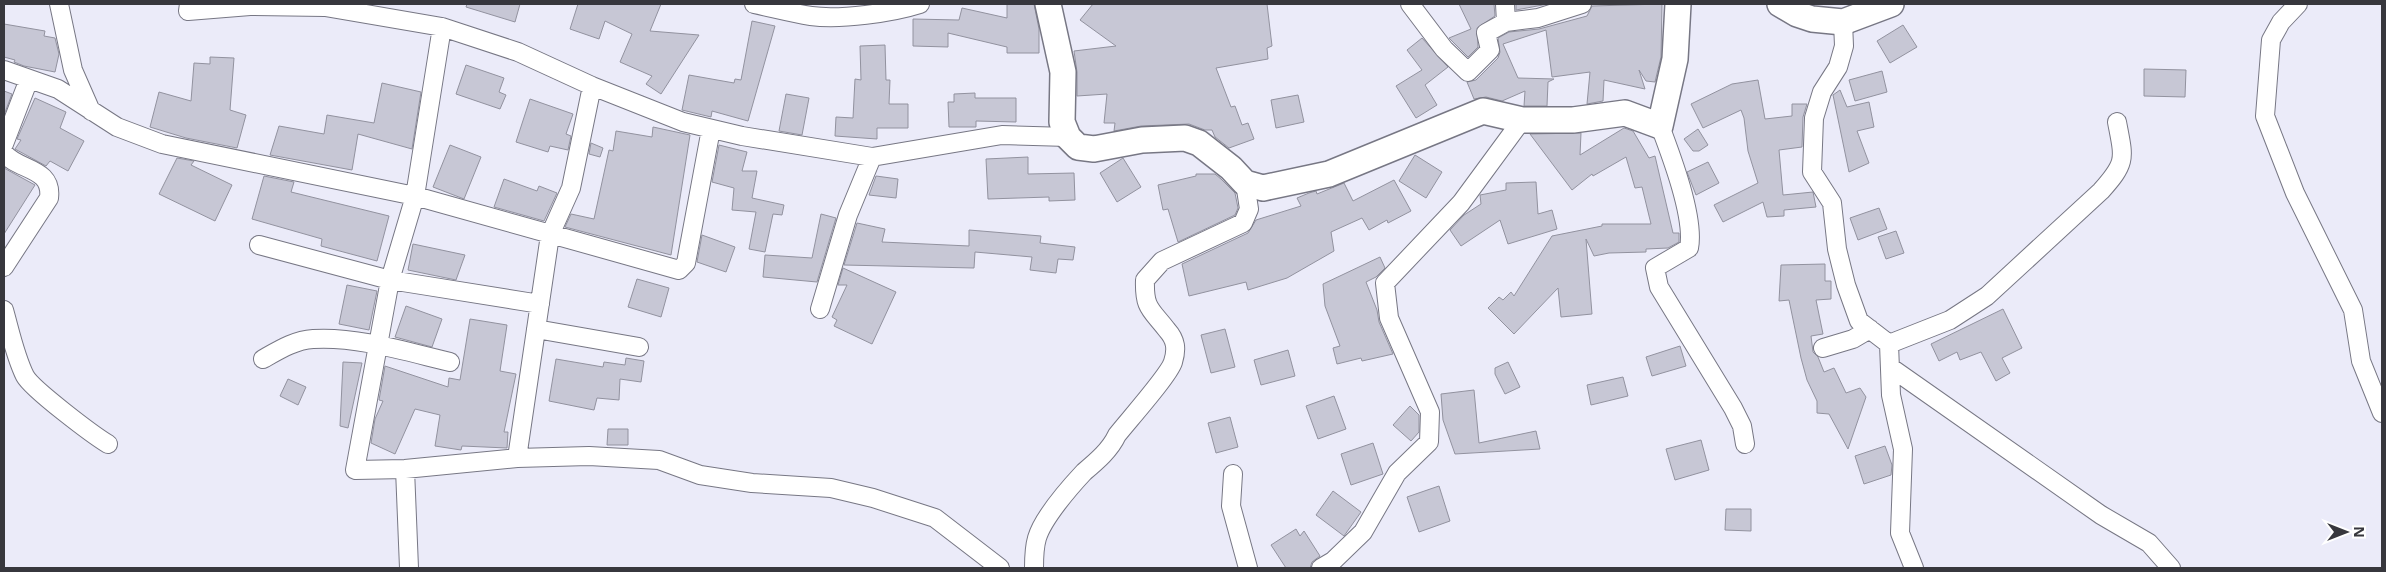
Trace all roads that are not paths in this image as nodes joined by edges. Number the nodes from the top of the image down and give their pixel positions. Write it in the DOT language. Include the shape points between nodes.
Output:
graph roads {
  1 [pos="59,4"];
  2 [pos="189,4"];
  3 [pos="754,4"];
  4 [pos="920,4"];
  5 [pos="1048,4"];
  6 [pos="1410,4"];
  7 [pos="1504,4"];
  8 [pos="1582,4"];
  9 [pos="1678,4"];
  10 [pos="1780,4"];
  11 [pos="1890,4"];
  12 [pos="2298,4"];
  13 [pos="250,5"];
  14 [pos="1506,22"];
  15 [pos="1843,22"];
  16 [pos="442,27"];
  17 [pos="4,70"];
  18 [pos="28,79"];
  19 [pos="592,86"];
  20 [pos="91,110"];
  21 [pos="1522,120"];
  22 [pos="2117,122"];
  23 [pos="1660,126"];
  24 [pos="711,129"];
  25 [pos="1068,137"];
  26 [pos="4,144"];
  27 [pos="4,153"];
  28 [pos="872,157"];
  29 [pos="1245,183"];
  30 [pos="415,196"];
  31 [pos="550,234"];
  32 [pos="259,245"];
  33 [pos="4,267"];
  34 [pos="390,280"];
  35 [pos="540,304"];
  36 [pos="820,309"];
  37 [pos="4,310"];
  38 [pos="536,329"];
  39 [pos="1870,329"];
  40 [pos="1889,344"];
  41 [pos="377,345"];
  42 [pos="639,347"];
  43 [pos="1823,348"];
  44 [pos="263,359"];
  45 [pos="450,362"];
  46 [pos="1890,367"];
  47 [pos="2382,413"];
  48 [pos="108,444"];
  49 [pos="1745,444"];
  50 [pos="517,458"];
  51 [pos="405,469"];
  52 [pos="1233,474"];
  53 [pos="409,568"];
  54 [pos="1000,568"];
  55 [pos="1034,568"];
  56 [pos="1248,568"];
  57 [pos="1321,568"];
  58 [pos="1914,568"];
  59 [pos="2171,568"];
  1 -- 20 [label="street" via="73,70"];
  2 -- 13 [label="street" via="188,11"];
  3 -- 4 [label="street" via="813,16 855,15"];
  5 -- 25 [label="street" via="1063,72 1062,122"];
  6 -- 14 [label="street" via="1444,49 1468,72 1490,50 1486,33"];
  7 -- 14 [label="street"];
  8 -- 14 [label="street" via="1538,18"];
  9 -- 23 [label="street" via="1675,59"];
  10 -- 15 [label="street" via="1812,19"];
  11 -- 15 [label="street"];
  12 -- 47 [label="street" via="2281,22 2271,40 2265,116 2295,193 2354,310 2361,360"];
  13 -- 16 [label="street" via="325,7"];
  15 -- 39 [label="street" via="1844,46 1838,68 1822,92 1814,118 1812,172 1832,203 1837,250 1846,285 1859,321"];
  16 -- 19 [label="street" via="518,52"];
  16 -- 30 [label="street"];
  17 -- 18 [label="street"];
  18 -- 20 [label="street" via="58,89"];
  18 -- 26 [label="street"];
  19 -- 24 [label="street" via="683,122"];
  19 -- 31 [label="street" via="571,188"];
  20 -- 30 [label="street" via="117,127 162,144"];
  21 -- 23 [label="street" via="1573,120 1625,112"];
  21 -- 29 [label="street" via="1483,111 1329,174 1263,188"];
  21 -- 57 [label="street" via="1461,203 1385,283 1389,318 1430,412 1428,442 1397,473 1362,532 1333,561"];
  22 -- 40 [label="street" via="2123,157 2118,172 2101,191 1987,296 1950,320"];
  23 -- 49 [label="street" via="1674,163 1691,239 1689,248 1655,268 1655,275 1659,287 1733,408 1742,426"];
  24 -- 28 [label="street"];
  24 -- 31 [label="street" via="686,263 679,270"];
  25 -- 28 [label="street" via="1002,135"];
  25 -- 29 [label="street" via="1078,147 1094,149 1142,140 1185,138 1199,143 1232,168"];
  27 -- 33 [label="street" via="41,174 48,183 50,198"];
  28 -- 36 [label="street" via="848,214"];
  29 -- 55 [label="street" via="1250,209 1243,223 1162,261 1146,280 1146,300 1150,311 1174,338 1176,346 1172,364 1112,446 1080,477 1050,515 1037,536"];
  30 -- 31 [label="street"];
  30 -- 34 [label="street"];
  31 -- 35 [label="street"];
  32 -- 34 [label="street"];
  34 -- 35 [label="street"];
  34 -- 41 [label="street"];
  35 -- 38 [label="street"];
  37 -- 48 [label="street" via="26,378"];
  38 -- 42 [label="street"];
  38 -- 50 [label="street"];
  39 -- 40 [label="street"];
  39 -- 43 [label="street" via="1853,339"];
  40 -- 46 [label="street"];
  41 -- 44 [label="street" via="313,339 281,349"];
  41 -- 45 [label="street"];
  41 -- 51 [label="street" via="355,470"];
  46 -- 58 [label="street" via="1891,395 1903,449 1900,533"];
  46 -- 59 [label="street" via="2101,515 2149,543"];
  50 -- 51 [label="street"];
  50 -- 54 [label="street" via="589,456 659,460 700,475 752,483 831,488 935,518"];
  51 -- 53 [label="street"];
  52 -- 56 [label="street" via="1231,506"];
}
